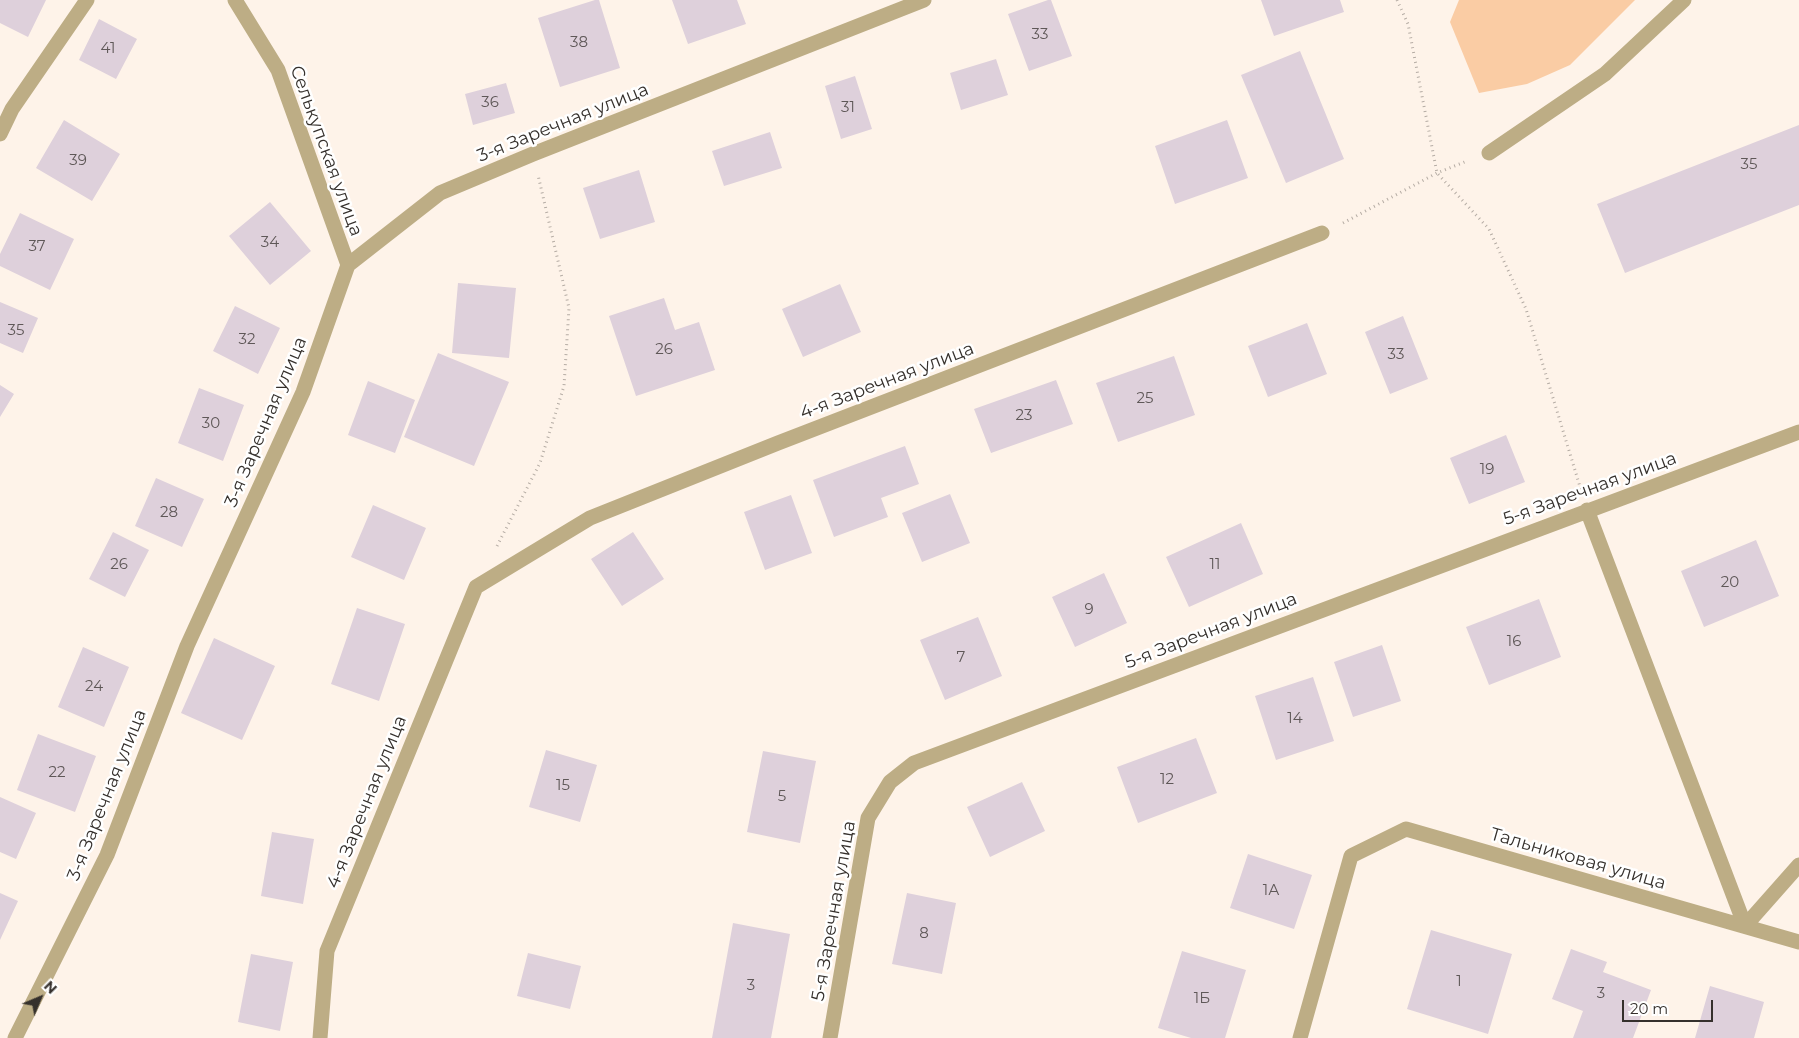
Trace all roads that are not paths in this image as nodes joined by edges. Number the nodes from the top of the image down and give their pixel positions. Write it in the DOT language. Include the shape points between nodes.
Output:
graph roads {
  1 [pos="86,0"];
  2 [pos="234,0"];
  3 [pos="924,0"];
  4 [pos="1684,0"];
  5 [pos="0,134"];
  6 [pos="1489,153"];
  7 [pos="1322,234"];
  8 [pos="348,265"];
  9 [pos="1799,432"];
  10 [pos="1586,510"];
  11 [pos="1799,865"];
  12 [pos="1745,926"];
  13 [pos="1799,942"];
  14 [pos="15,1038"];
  15 [pos="320,1038"];
  16 [pos="830,1038"];
  17 [pos="1300,1038"];
  1 -- 5 [label="street" via="12,108"];
  2 -- 8 [label="street, Селькупская улица" via="278,70"];
  3 -- 8 [label="street, 3-я Заречная улица" via="440,193"];
  4 -- 6 [label="street" via="1606,74"];
  7 -- 15 [label="street, 4-я Заречная улица" via="590,518 476,587 327,951"];
  8 -- 14 [label="street, 3-я Заречная улица" via="303,392 187,646 107,855"];
  9 -- 10 [label="street, 5-я Заречная улица"];
  10 -- 12 [label="street"];
  10 -- 16 [label="street, 5-я Заречная улица" via="914,763 890,782 868,818"];
  11 -- 12 [label="street"];
  12 -- 13 [label="street, Тальниковая улица"];
  12 -- 17 [label="street, Тальниковая улица" via="1406,829 1351,856"];
}
